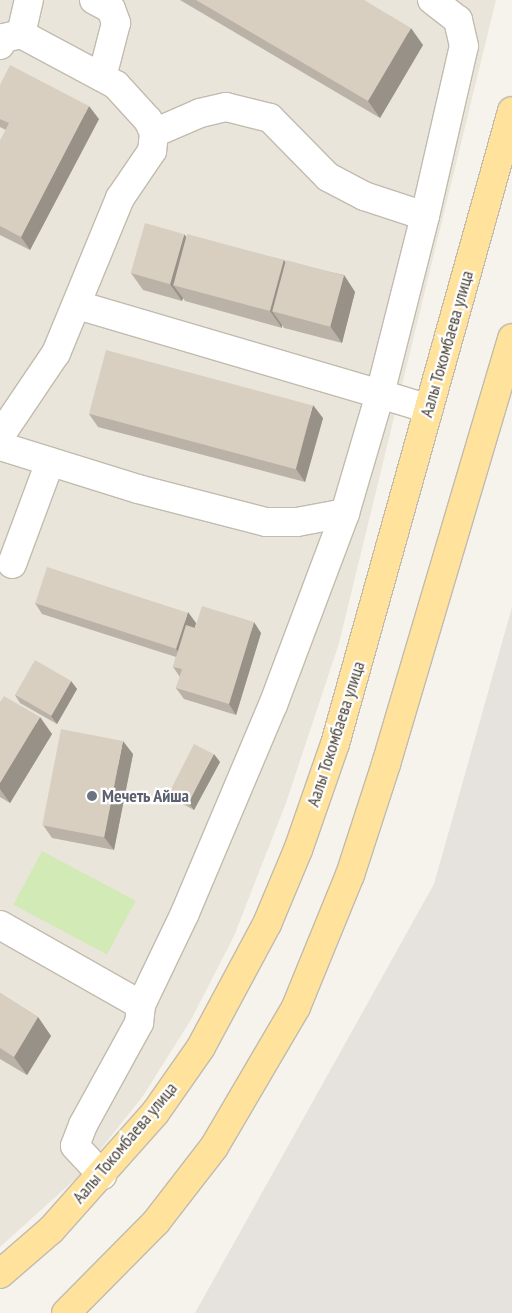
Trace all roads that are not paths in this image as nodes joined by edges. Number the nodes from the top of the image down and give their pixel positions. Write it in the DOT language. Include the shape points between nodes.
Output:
graph roads {
  1 [pos="29,0"];
  2 [pos="94,0"];
  3 [pos="432,0"];
  4 [pos="10,40"];
  5 [pos="102,77"];
  6 [pos="512,111"];
  7 [pos="154,133"];
  8 [pos="425,216"];
  9 [pos="77,305"];
  10 [pos="512,338"];
  11 [pos="380,394"];
  12 [pos="429,409"];
  13 [pos="0,436"];
  14 [pos="0,446"];
  15 [pos="50,462"];
  16 [pos="345,513"];
  17 [pos="12,564"];
  18 [pos="0,925"];
  19 [pos="140,1005"];
  20 [pos="102,1175"];
  21 [pos="0,1274"];
  22 [pos="66,1313"];
  1 -- 4 [label="street"];
  2 -- 5 [label="street" via="111,9 116,22"];
  3 -- 8 [label="street" via="458,20 464,46"];
  4 -- 5 [label="street"];
  5 -- 7 [label="street" via="116,85 148,120"];
  6 -- 12 [label="main road, Аалы Токомбаева улица"];
  7 -- 8 [label="street" via="200,113 226,107 270,118 328,177 364,196"];
  7 -- 9 [label="street" via="152,151 120,198"];
  8 -- 11 [label="street"];
  9 -- 11 [label="street"];
  9 -- 13 [label="street" via="56,353"];
  10 -- 22 [label="main road" via="362,838 323,948 296,1007 214,1147 156,1222"];
  11 -- 12 [label="street"];
  11 -- 16 [label="street"];
  12 -- 20 [label="main road, Аалы Токомбаева улица" via="335,744 298,850 267,924 201,1046 155,1113"];
  14 -- 15 [label="street"];
  15 -- 16 [label="street" via="266,522 296,522"];
  15 -- 17 [label="street"];
  16 -- 19 [label="street" via="273,705 185,913"];
  18 -- 19 [label="street"];
  19 -- 20 [label="street" via="139,1023 83,1125 75,1146"];
  20 -- 21 [label="main road, Аалы Токомбаева улица" via="51,1230"];
}
